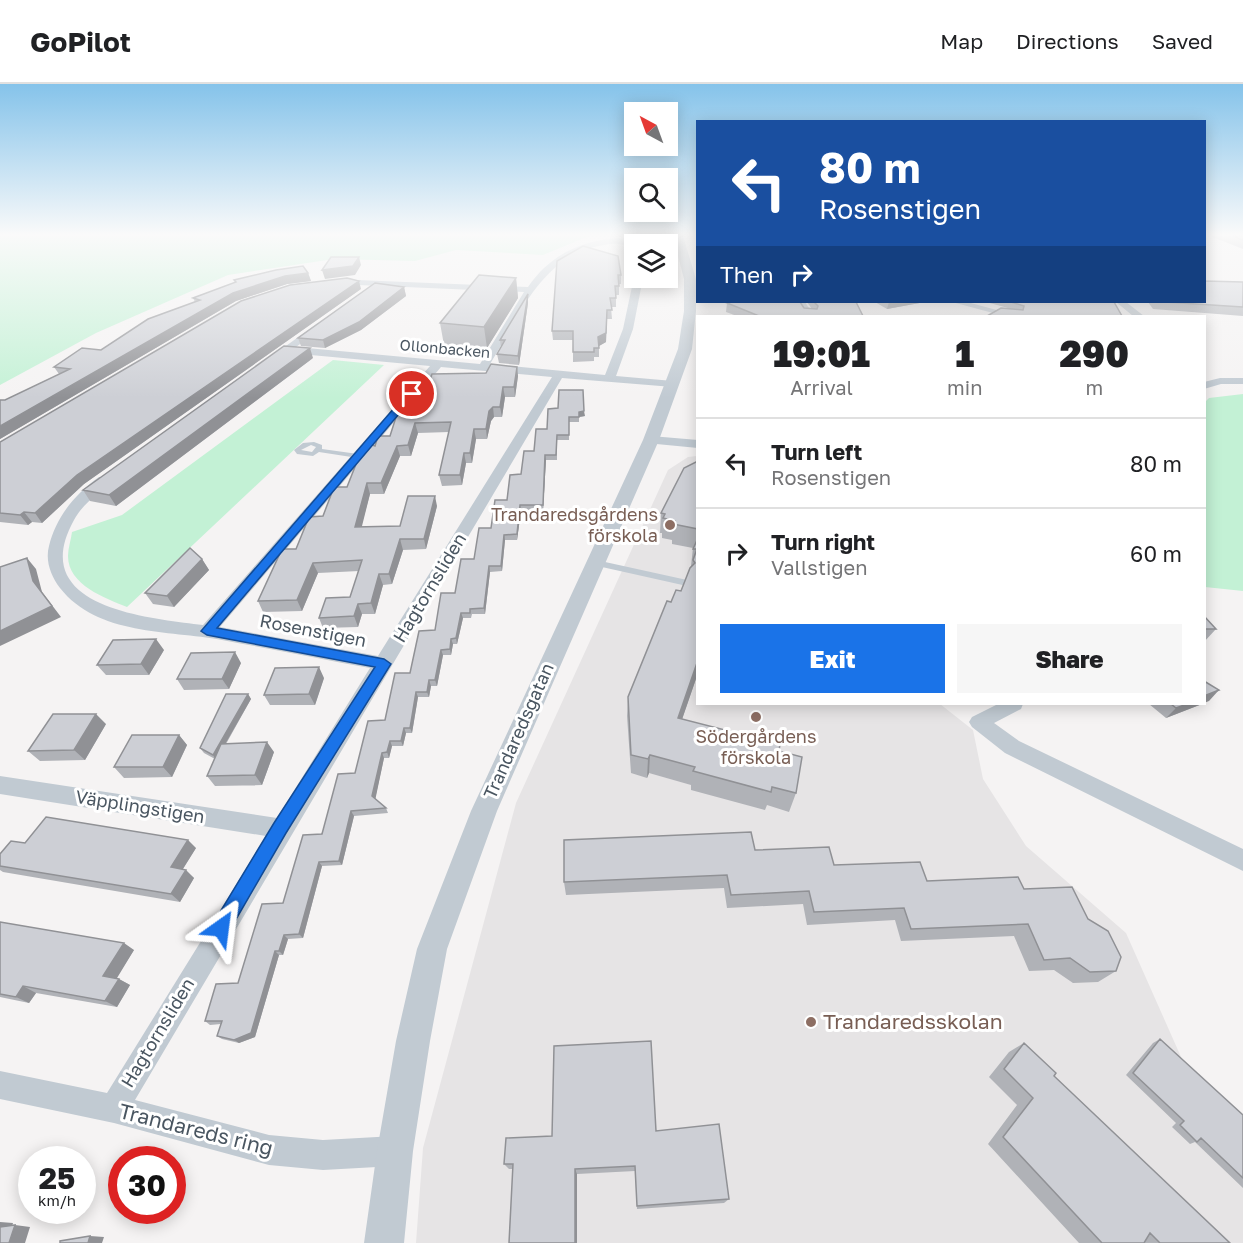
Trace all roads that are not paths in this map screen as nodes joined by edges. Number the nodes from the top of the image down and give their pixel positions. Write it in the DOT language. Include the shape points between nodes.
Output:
graph roads {
  1 [pos="369,290"];
  2 [pos="532,290"];
  3 [pos="637,290"];
  4 [pos="690,290"];
  5 [pos="362,295"];
  6 [pos="961,303"];
  7 [pos="1122,303"];
  8 [pos="334,314"];
  9 [pos="1010,315"];
  10 [pos="1138,315"];
  11 [pos="287,350"];
  12 [pos="438,363"];
  13 [pos="483,367"];
  14 [pos="259,369"];
  15 [pos="1206,371"];
  16 [pos="560,374"];
  17 [pos="609,378"];
  18 [pos="1220,381"];
  19 [pos="1243,381"];
  20 [pos="673,384"];
  21 [pos="1206,385"];
  22 [pos="651,440"];
  23 [pos="696,444"];
  24 [pos="318,450"];
  25 [pos="358,456"];
  26 [pos="119,469"];
  27 [pos="596,563"];
  28 [pos="687,583"];
  29 [pos="207,631"];
  30 [pos="384,664"];
  31 [pos="1012,705"];
  32 [pos="0,785"];
  33 [pos="280,828"];
  34 [pos="1243,860"];
  35 [pos="0,1085"];
  36 [pos="114,1109"];
  37 [pos="395,1151"];
  38 [pos="384,1243"];
  1 -- 5 [label="street"];
  2 -- 13 [label="street"];
  3 -- 17 [label="street" via="627,336"];
  4 -- 20 [label="street, Trandaredsgatan" via="685,349"];
  6 -- 9 [label="street"];
  7 -- 10 [label="street"];
  8 -- 11 [label="street"];
  11 -- 12 [label="street, Ollonbacken"];
  11 -- 14 [label="street"];
  12 -- 13 [label="street, Ollonbacken"];
  12 -- 25 [label="street"];
  13 -- 16 [label="street, Ollonbacken"];
  15 -- 18 [label="street"];
  16 -- 17 [label="street, Ollonbacken"];
  16 -- 30 [label="street, Hagtornsliden"];
  17 -- 20 [label="street, Ollonbacken"];
  18 -- 19 [label="street"];
  18 -- 21 [label="street"];
  20 -- 22 [label="street, Trandaredsgatan"];
  22 -- 23 [label="street"];
  22 -- 27 [label="street, Trandaredsgatan"];
  24 -- 25 [label="lane"];
  25 -- 29 [label="street"];
  26 -- 29 [label="street, Rosenstigen" via="90,489 66,517 54,547 54,564 65,587 91,605 125,620"];
  27 -- 28 [label="lane"];
  27 -- 37 [label="street, Trandaredsgatan" via="484,811 432,949"];
  29 -- 30 [label="street, Rosenstigen"];
  30 -- 33 [label="street, Hagtornsliden"];
  31 -- 34 [label="street" via="979,722 1012,747"];
  32 -- 33 [label="street, Väpplingstigen"];
  33 -- 36 [label="street, Hagtornsliden"];
  35 -- 36 [label="street, Trandareds ring"];
  36 -- 37 [label="street, Trandareds ring" via="269,1150 323,1155"];
  37 -- 38 [label="street, Trandaredsgatan"];
}
